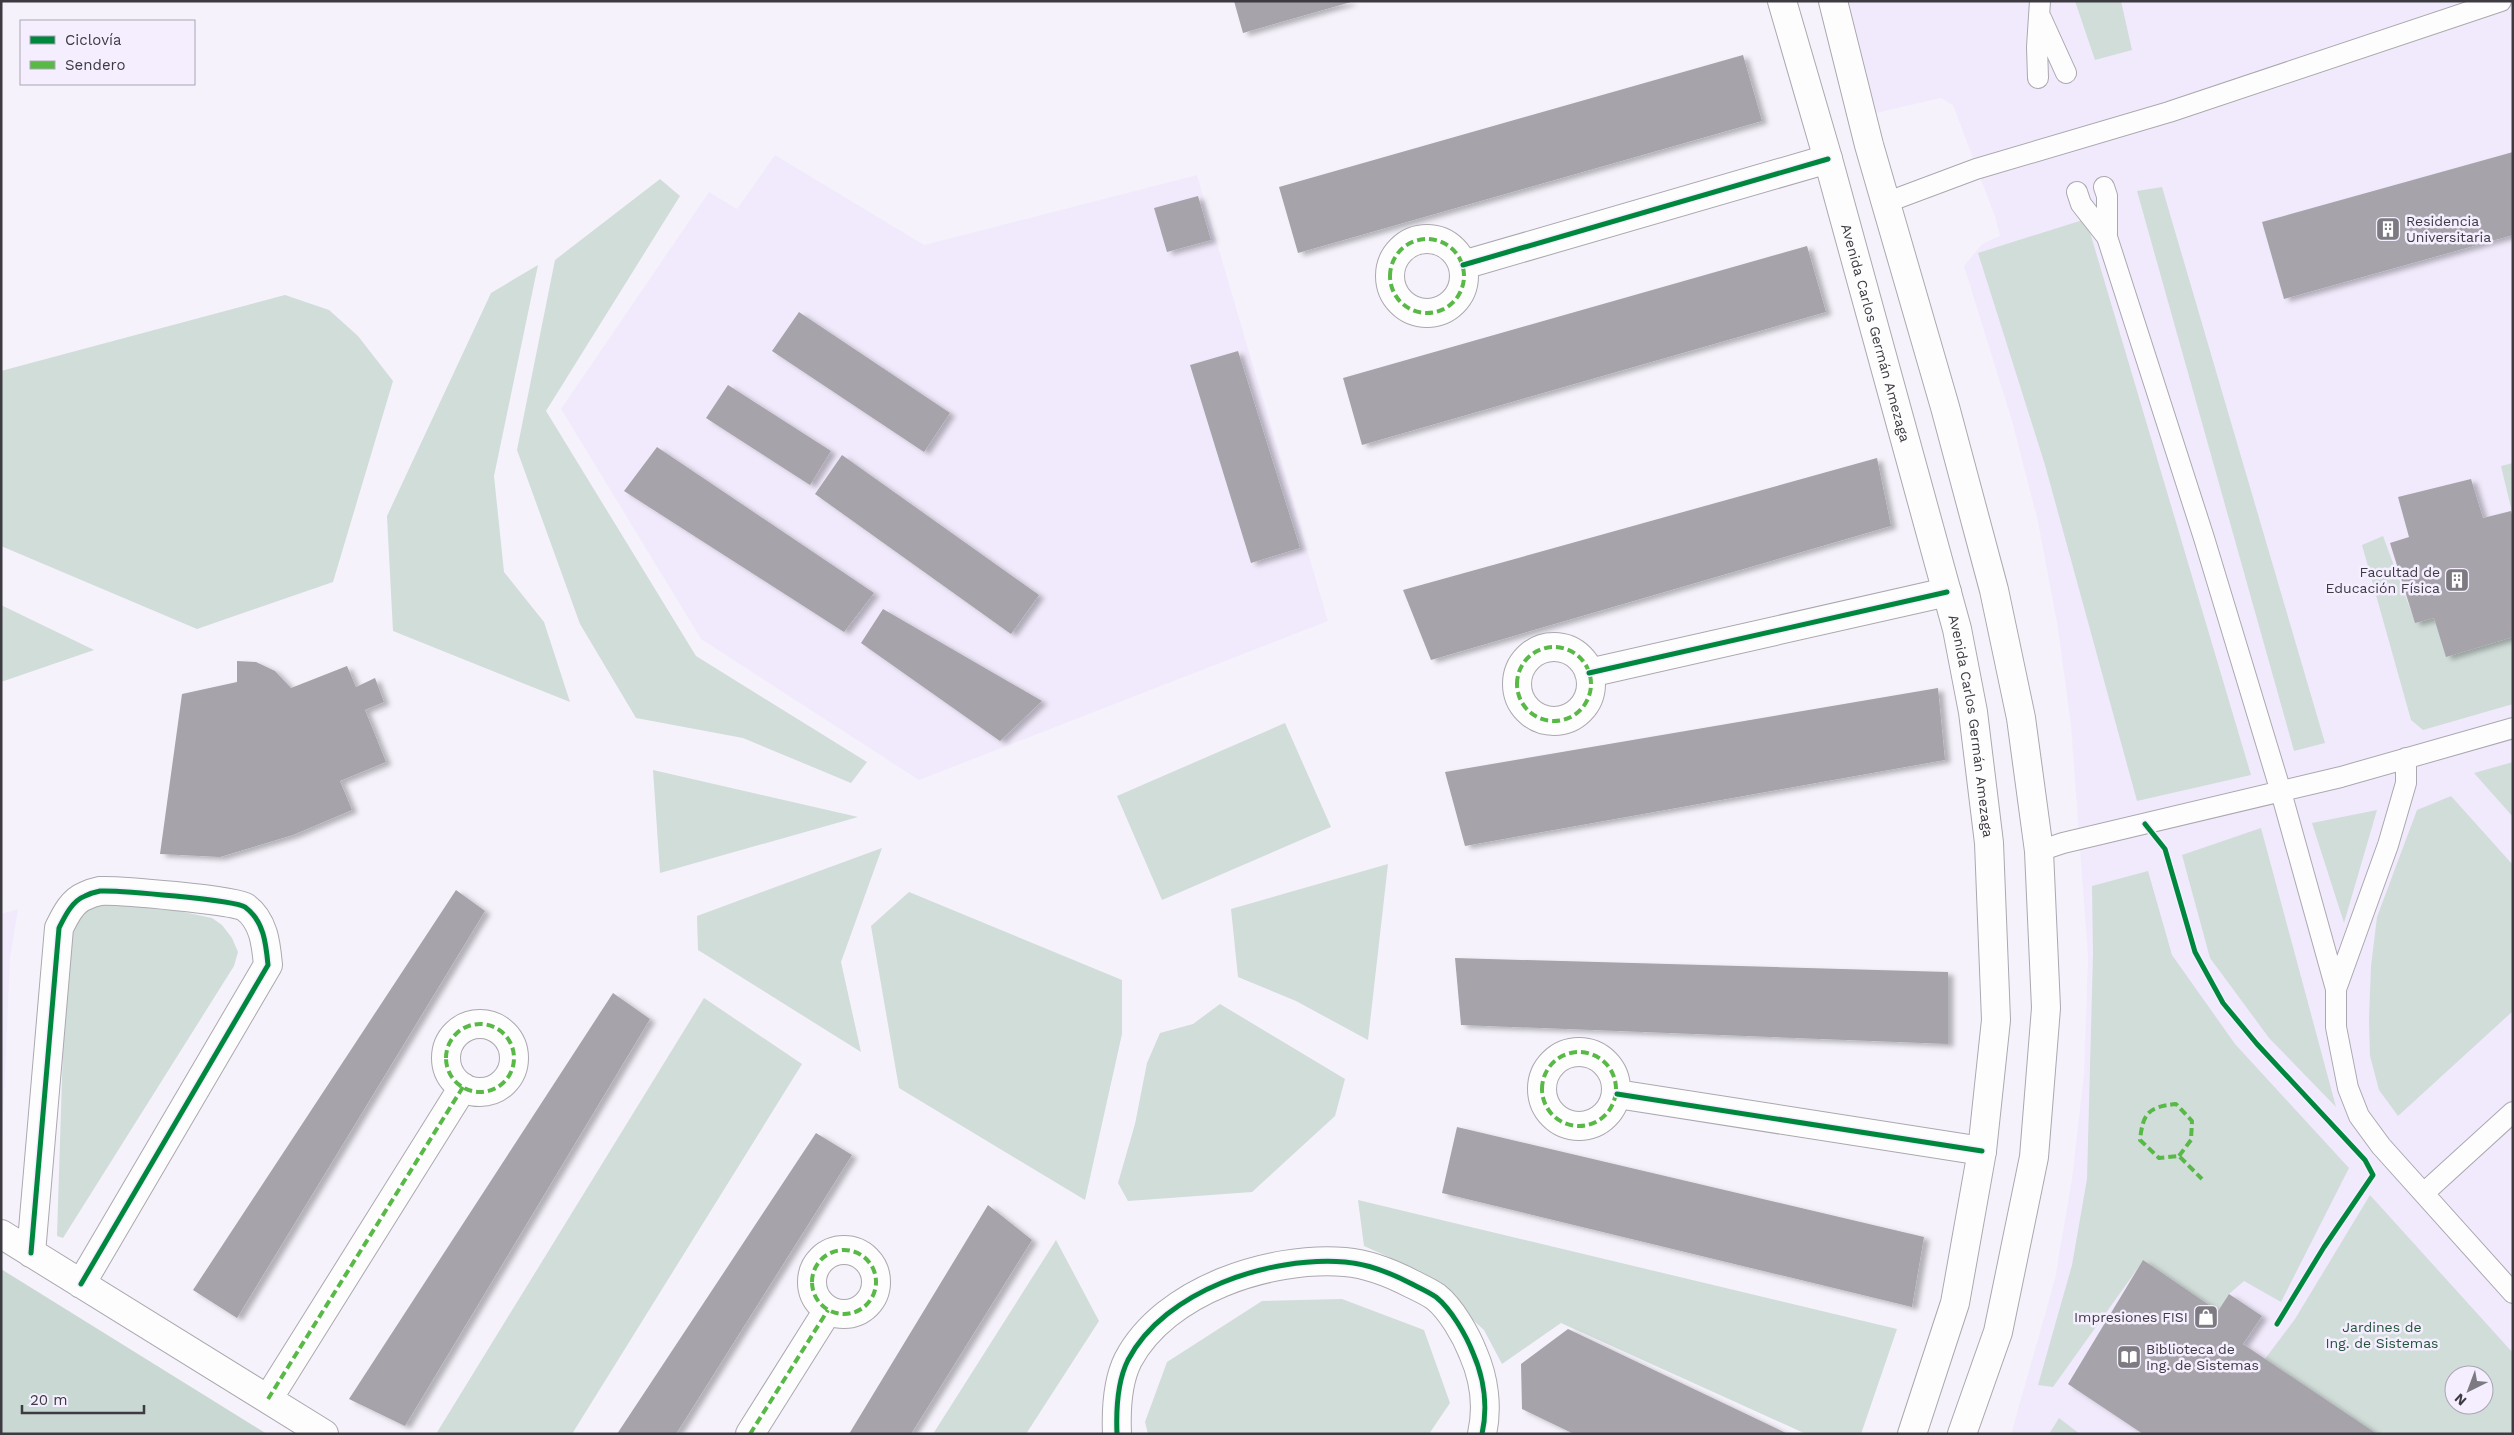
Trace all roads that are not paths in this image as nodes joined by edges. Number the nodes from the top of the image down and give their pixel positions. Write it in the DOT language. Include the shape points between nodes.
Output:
graph roads {
  1 [pos="1782,1"];
  2 [pos="1833,1"];
  3 [pos="2502,1"];
  4 [pos="2041,10"];
  5 [pos="2066,73"];
  6 [pos="2038,78"];
  7 [pos="1869,145"];
  8 [pos="1828,159"];
  9 [pos="2104,187"];
  10 [pos="2077,192"];
  11 [pos="1885,203"];
  12 [pos="2107,237"];
  13 [pos="1463,265"];
  14 [pos="1947,592"];
  15 [pos="1589,674"];
  16 [pos="2513,728"];
  17 [pos="2406,758"];
  18 [pos="2281,792"];
  19 [pos="2039,851"];
  20 [pos="2336,988"];
  21 [pos="463,1087"];
  22 [pos="1617,1094"];
  23 [pos="2513,1112"];
  24 [pos="1982,1151"];
  25 [pos="2424,1194"];
  26 [pos="1,1234"];
  27 [pos="31,1253"];
  28 [pos="81,1284"];
  29 [pos="2513,1292"];
  30 [pos="828,1310"];
  31 [pos="268,1399"];
  32 [pos="324,1434"];
  33 [pos="750,1434"];
  34 [pos="1118,1434"];
  35 [pos="1482,1434"];
  36 [pos="1912,1434"];
  37 [pos="1962,1434"];
  1 -- 8 [label="street, Avenida Carlos Germán Amezaga"];
  2 -- 7 [label="street"];
  3 -- 11 [label="lane" via="2169,112 1976,169"];
  4 -- 5 [label="lane"];
  4 -- 6 [label="lane"];
  7 -- 8 [label="street"];
  7 -- 11 [label="street"];
  8 -- 13 [label="street"];
  8 -- 14 [label="street, Avenida Carlos Germán Amezaga"];
  9 -- 12 [label="lane"];
  10 -- 12 [label="lane" via="2081,204"];
  11 -- 19 [label="street" via="1994,590 2021,718"];
  12 -- 18 [label="lane" via="2204,538"];
  14 -- 15 [label="street"];
  14 -- 24 [label="street, Avenida Carlos Germán Amezaga" via="1973,712 1990,866 1996,1020"];
  16 -- 17 [label="lane"];
  17 -- 18 [label="lane"];
  17 -- 20 [label="lane" via="2406,783 2388,845"];
  18 -- 19 [label="lane"];
  18 -- 20 [label="lane"];
  19 -- 37 [label="street" via="2046,1008 2034,1157 1998,1332"];
  20 -- 25 [label="lane" via="2336,1027 2348,1088 2359,1116"];
  21 -- 31 [label="street"];
  22 -- 24 [label="street"];
  23 -- 25 [label="lane"];
  24 -- 36 [label="street, Avenida Carlos Germán Amezaga" via="1955,1303"];
  25 -- 29 [label="lane"];
  26 -- 27 [label="street"];
  27 -- 28 [label="street"];
  27 -- 28 [label="street" via="59,928 68,911 84,896 99,891 178,896 244,906 258,921 266,941 268,965"];
  28 -- 31 [label="street"];
  30 -- 33 [label="street"];
  31 -- 32 [label="street"];
  34 -- 35 [label="street" via="1116,1404 1128,1361 1154,1324 1191,1298 1247,1273 1301,1263 1346,1262 1387,1271 1436,1297 1465,1334 1483,1375"];
}
